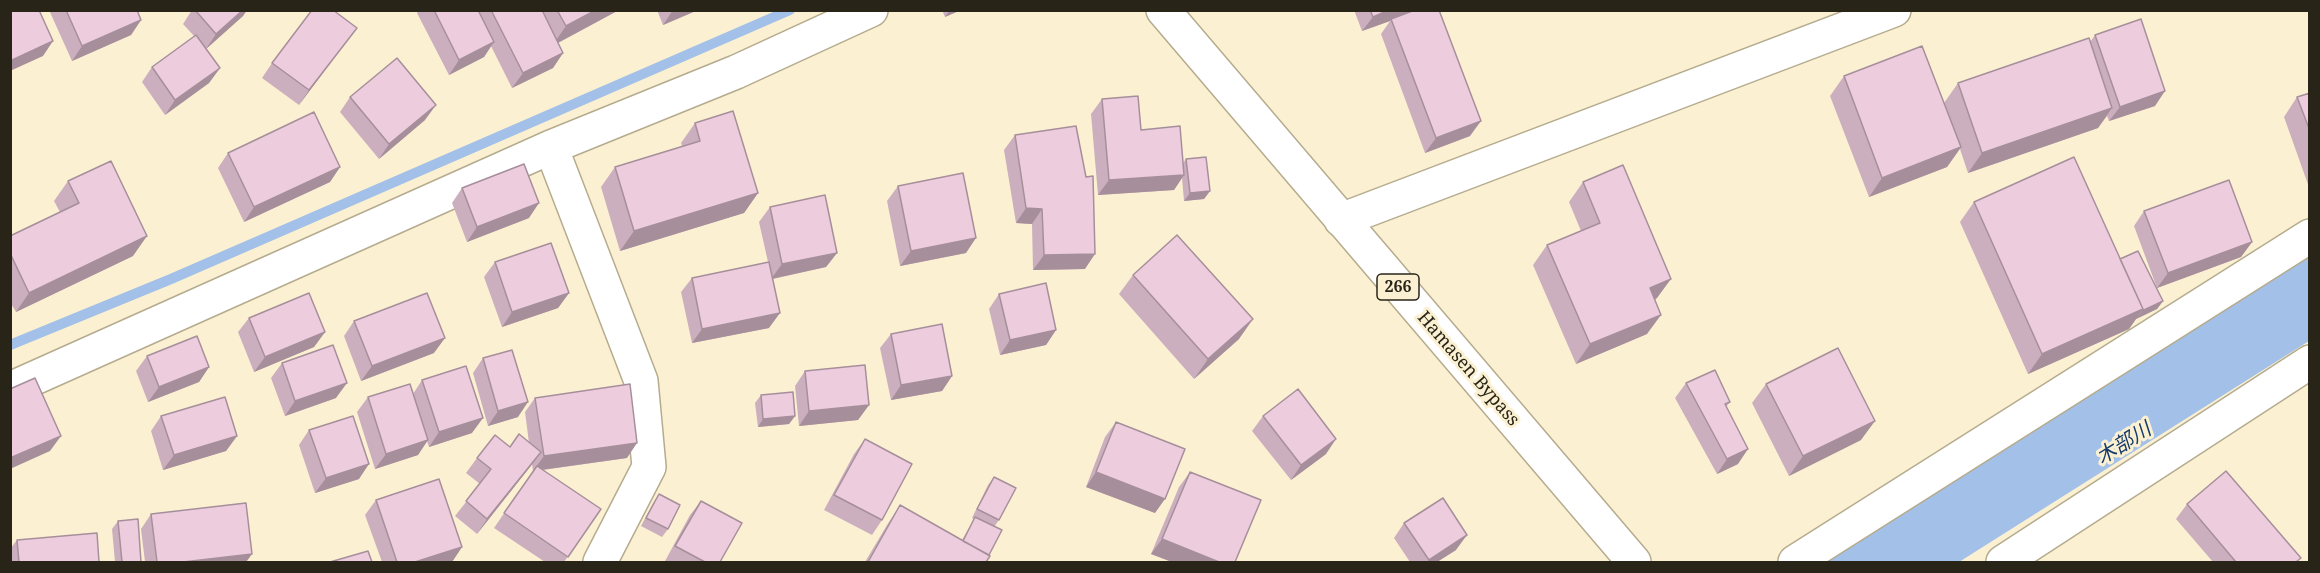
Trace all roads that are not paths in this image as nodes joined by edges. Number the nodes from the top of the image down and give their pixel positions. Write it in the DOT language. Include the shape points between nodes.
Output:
graph roads {
  1 [pos="871,10"];
  2 [pos="1163,10"];
  3 [pos="1894,10"];
  4 [pos="552,147"];
  5 [pos="1341,220"];
  6 [pos="2310,236"];
  7 [pos="2310,362"];
  8 [pos="10,389"];
  9 [pos="600,562"];
  10 [pos="1634,562"];
  11 [pos="1795,562"];
  12 [pos="2003,562"];
  1 -- 4 [label="main road" via="736,72"];
  2 -- 5 [label="main road, Hamasen Bypass / 266"];
  3 -- 5 [label="main road"];
  4 -- 8 [label="main road"];
  4 -- 9 [label="main road" via="641,381 649,467"];
  5 -- 10 [label="main road, Hamasen Bypass / 266"];
  6 -- 11 [label="main road"];
  7 -- 12 [label="main road"];
}
